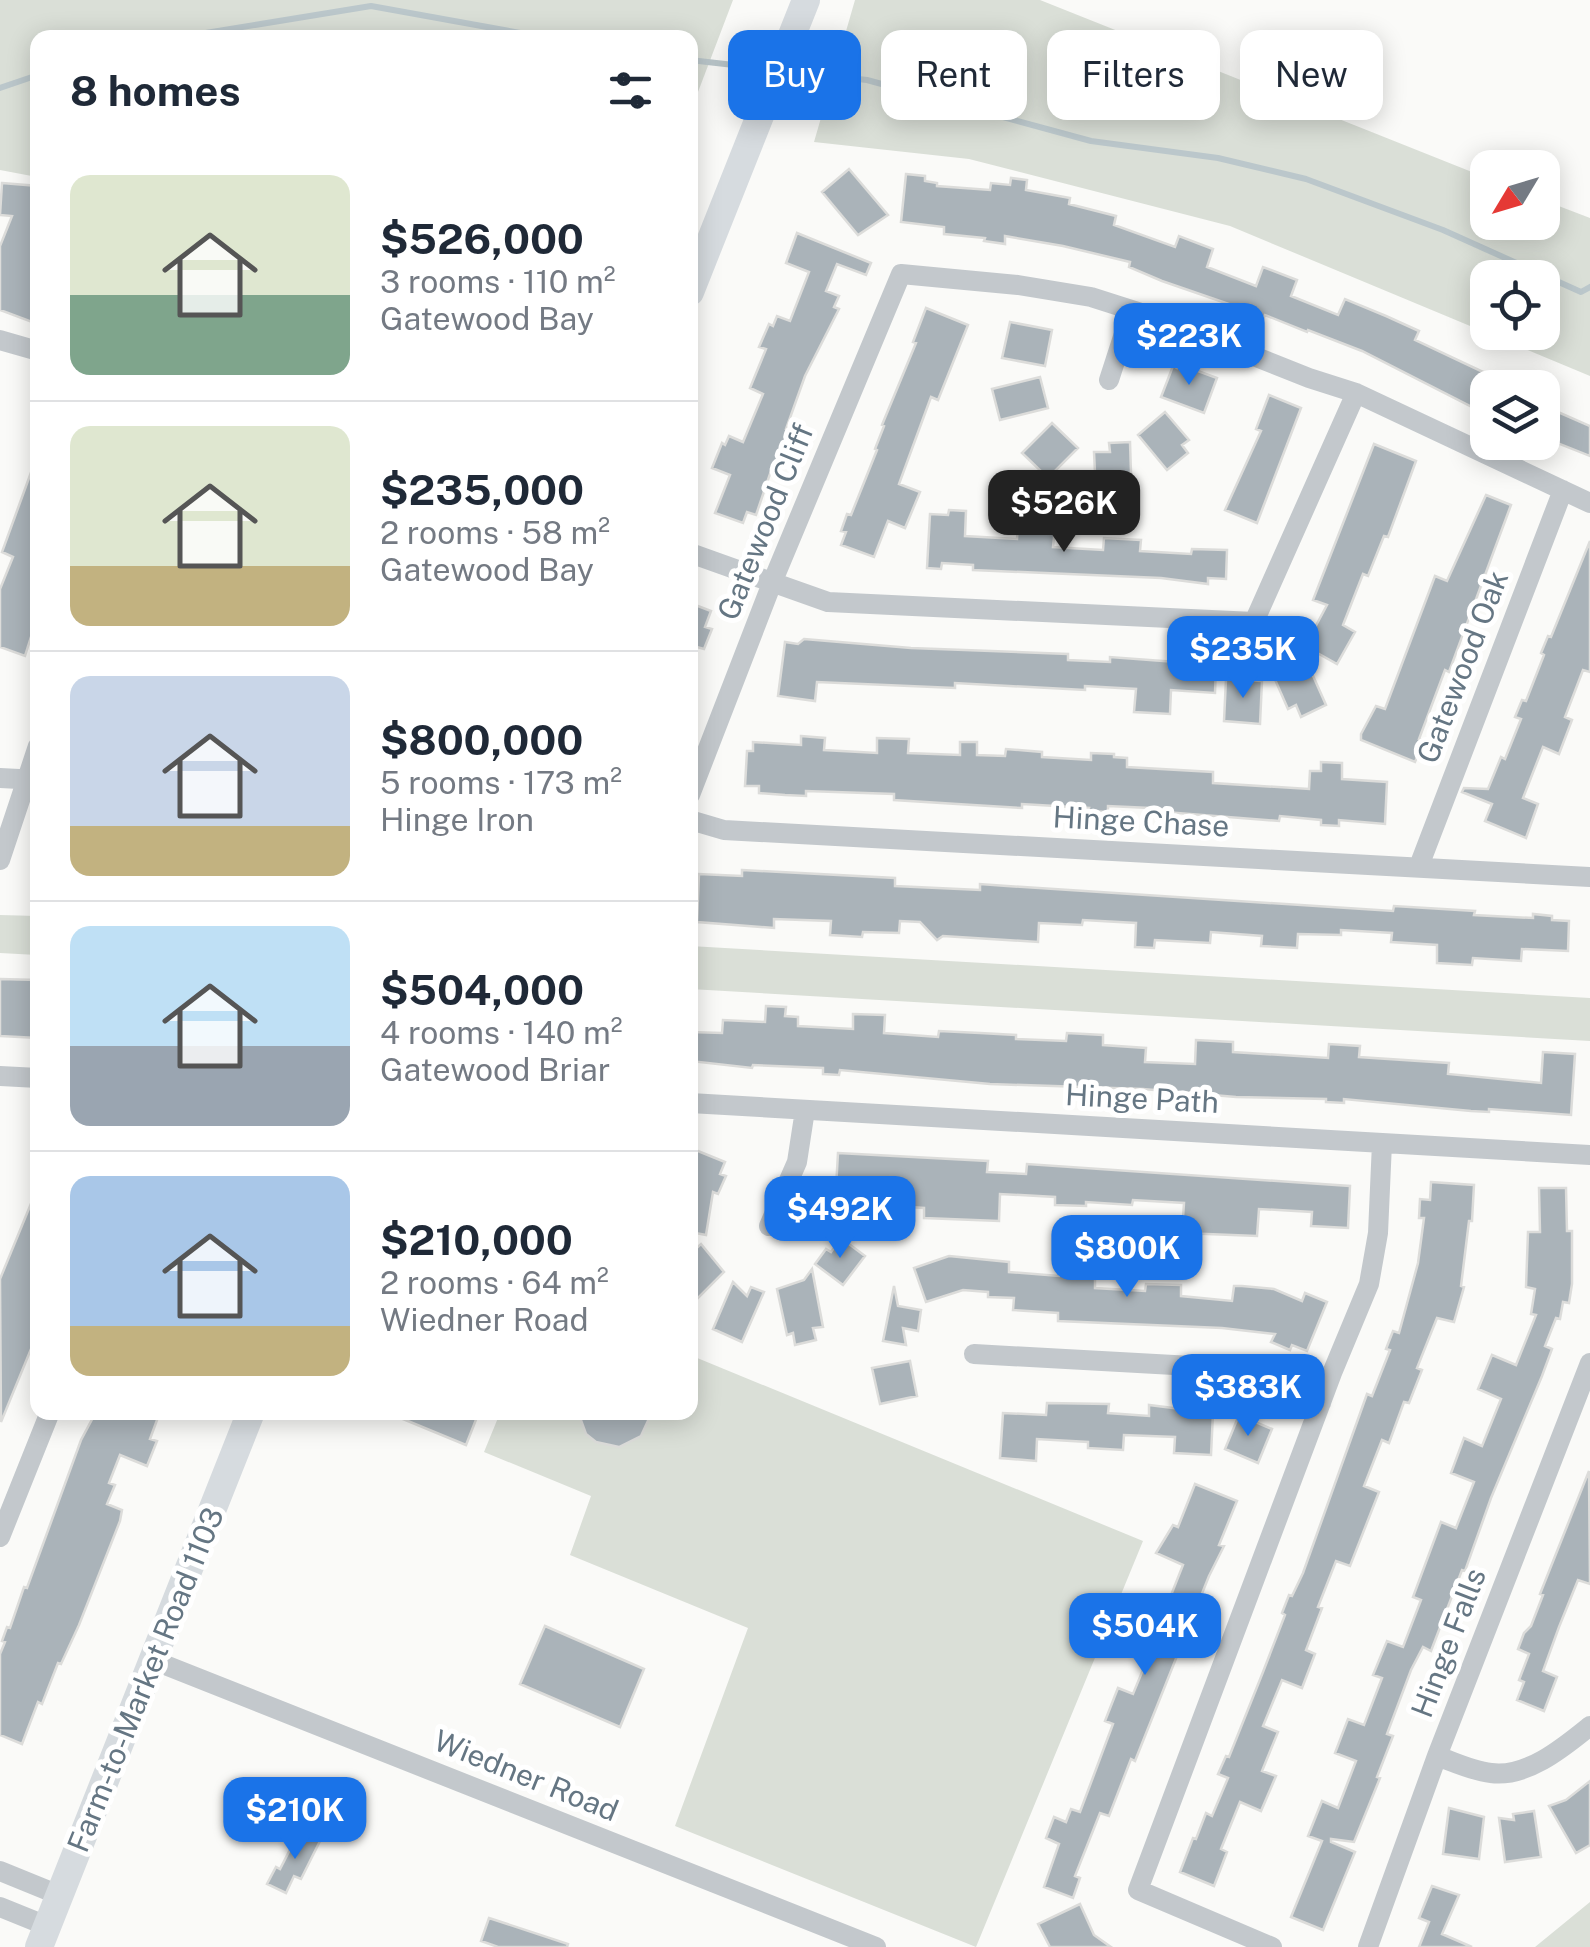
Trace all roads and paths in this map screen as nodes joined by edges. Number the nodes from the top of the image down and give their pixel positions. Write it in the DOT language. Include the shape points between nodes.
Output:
graph roads {
  1 [pos="806,0"];
  2 [pos="698,272"];
  3 [pos="1131,312"];
  4 [pos="0,340"];
  5 [pos="30,348"];
  6 [pos="1108,380"];
  7 [pos="1356,393"];
  8 [pos="1563,490"];
  9 [pos="1590,503"];
  10 [pos="698,556"];
  11 [pos="772,583"];
  12 [pos="698,774"];
  13 [pos="0,778"];
  14 [pos="30,779"];
  15 [pos="30,786"];
  16 [pos="698,822"];
  17 [pos="0,860"];
  18 [pos="1418,866"];
  19 [pos="1590,878"];
  20 [pos="0,1076"];
  21 [pos="30,1078"];
  22 [pos="698,1103"];
  23 [pos="806,1110"];
  24 [pos="1382,1143"];
  25 [pos="1590,1155"];
  26 [pos="770,1226"];
  27 [pos="974,1354"];
  28 [pos="1590,1363"];
  29 [pos="1321,1402"];
  30 [pos="47,1420"];
  31 [pos="249,1420"];
  32 [pos="0,1537"];
  33 [pos="155,1660"];
  34 [pos="1590,1726"];
  35 [pos="1437,1756"];
  36 [pos="0,1871"];
  37 [pos="60,1895"];
  38 [pos="0,1907"];
  39 [pos="43,1936"];
  40 [pos="876,1947"];
  41 [pos="1272,1947"];
  42 [pos="1368,1947"];
  1 -- 2 [label="main road"];
  3 -- 6 [label="street"];
  3 -- 7 [label="street"];
  3 -- 11 [label="street, Gatewood Cliff" via="1037,288 901,274"];
  4 -- 5 [label="street"];
  7 -- 8 [label="street"];
  7 -- 11 [label="street" via="1254,622 828,602"];
  8 -- 9 [label="street"];
  8 -- 18 [label="street, Gatewood Oak"];
  10 -- 11 [label="street"];
  11 -- 12 [label="street, Gatewood Cliff"];
  13 -- 14 [label="street"];
  15 -- 17 [label="street"];
  16 -- 18 [label="street, Hinge Chase" via="724,830"];
  18 -- 19 [label="street, Hinge Chase"];
  20 -- 21 [label="street"];
  22 -- 23 [label="street, Hinge Path"];
  23 -- 24 [label="street, Hinge Path"];
  23 -- 26 [label="street" via="797,1162"];
  24 -- 25 [label="street, Hinge Path"];
  24 -- 29 [label="street" via="1369,1284"];
  27 -- 29 [label="street" via="1210,1368"];
  28 -- 35 [label="street, Hinge Falls"];
  29 -- 41 [label="street" via="1138,1890"];
  30 -- 32 [label="street"];
  31 -- 33 [label="main road, Farm-to-Market Road 1103"];
  33 -- 37 [label="main road, Farm-to-Market Road 1103"];
  33 -- 40 [label="street, Wiedner Road"];
  34 -- 35 [label="street" via="1558,1752 1495,1774"];
  35 -- 42 [label="street, Hinge Falls"];
  36 -- 37 [label="street"];
  37 -- 39 [label="main road, Farm-to-Market Road 1103"];
  38 -- 39 [label="street"];
}
